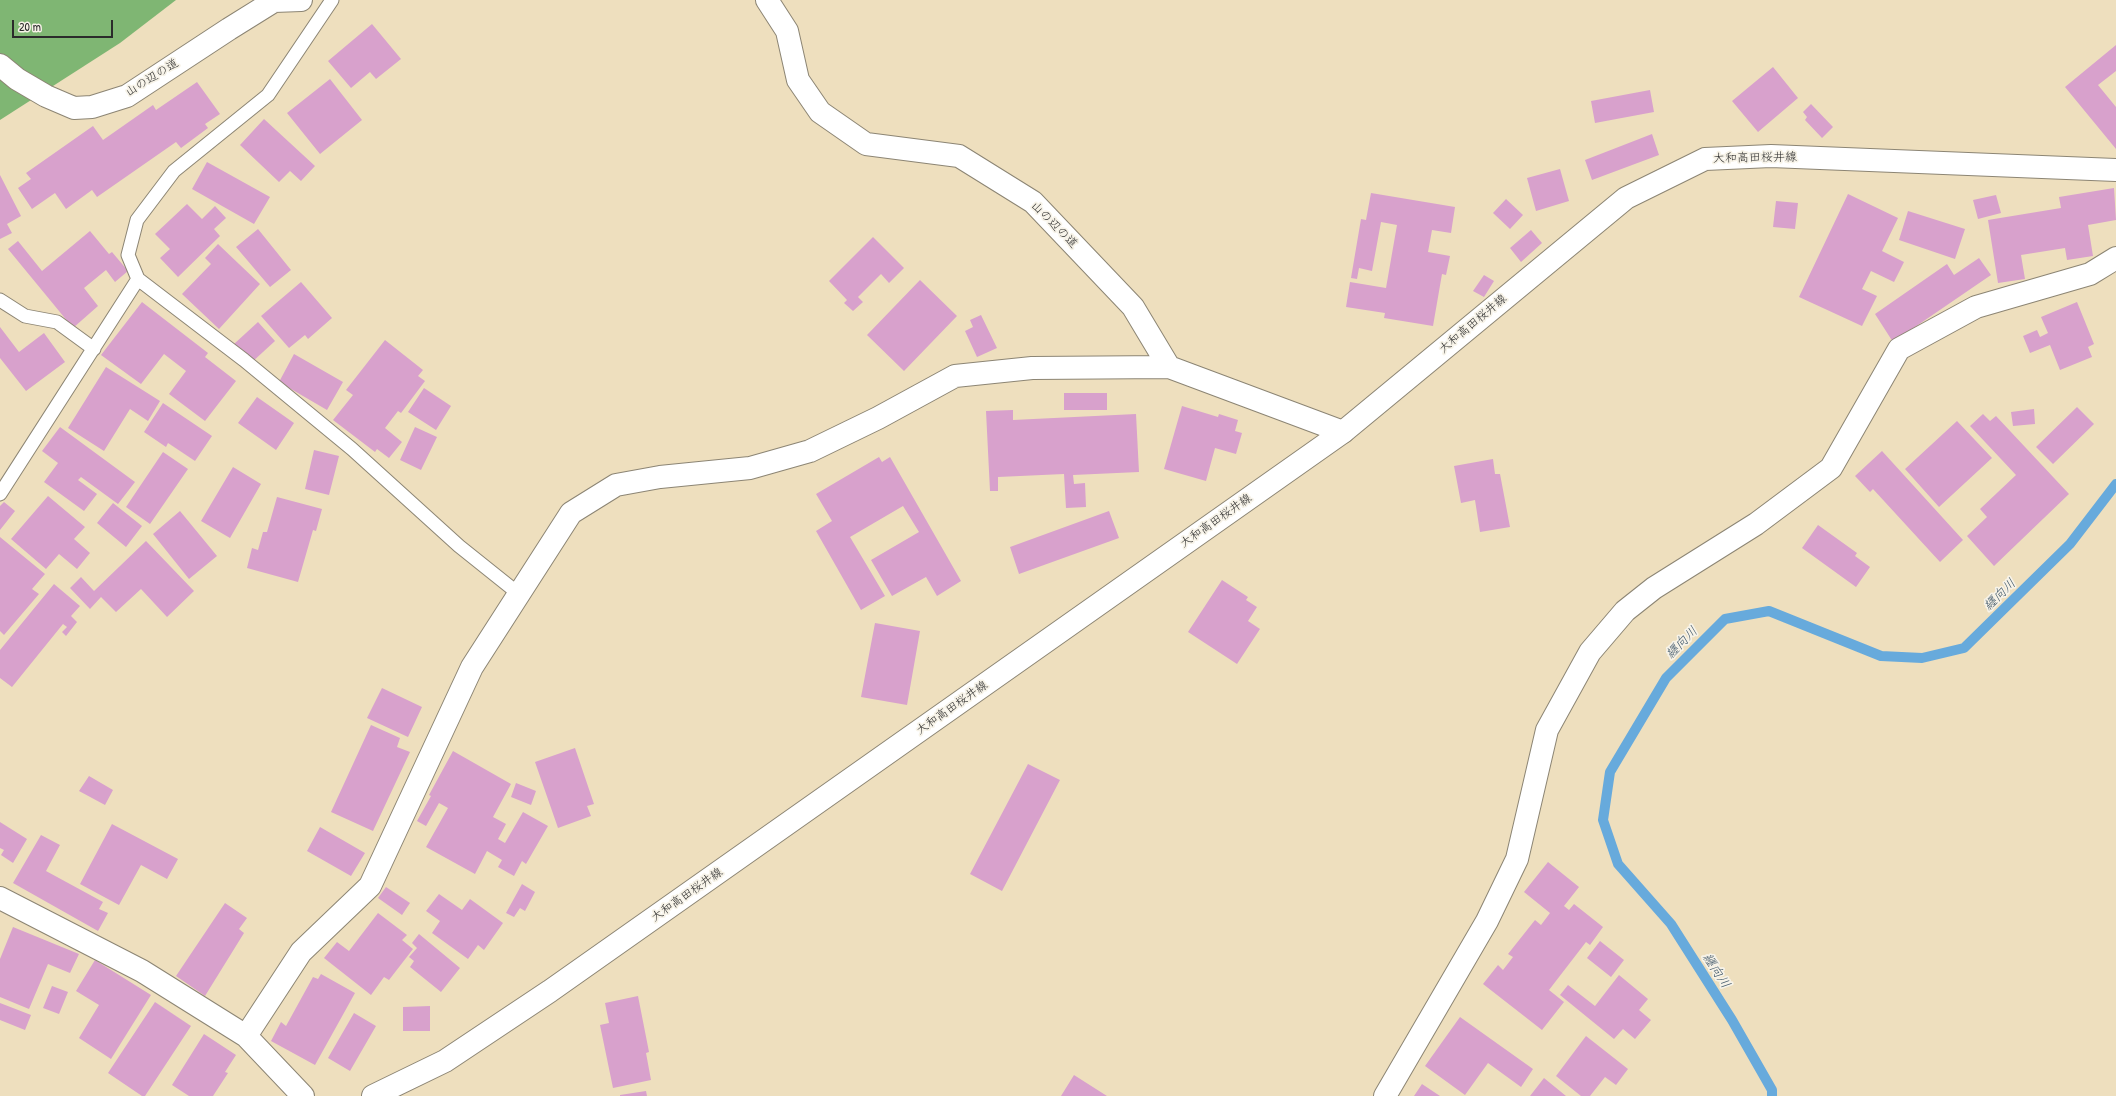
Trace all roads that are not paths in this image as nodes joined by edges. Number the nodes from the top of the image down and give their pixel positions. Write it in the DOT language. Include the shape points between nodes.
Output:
graph roads {
  1 [pos="301,0"];
  2 [pos="332,0"];
  3 [pos="767,0"];
  4 [pos="0,65"];
  5 [pos="2116,170"];
  6 [pos="2116,258"];
  7 [pos="138,279"];
  8 [pos="0,300"];
  9 [pos="94,349"];
  10 [pos="1169,367"];
  11 [pos="1342,432"];
  12 [pos="0,494"];
  13 [pos="519,594"];
  14 [pos="0,898"];
  15 [pos="246,1036"];
  16 [pos="303,1096"];
  17 [pos="373,1096"];
  18 [pos="1385,1096"];
  1 -- 4 [label="street, 山の辺の道" via="274,1 127,96 92,107 74,108 46,96 17,79"];
  2 -- 7 [label="lane" via="268,94 174,171 138,220 128,255"];
  3 -- 10 [label="street, 山の辺の道" via="787,31 798,80 820,112 866,144 959,156 1033,202 1133,307"];
  5 -- 11 [label="street, 大和高田桜井線" via="1779,156 1705,159 1626,198"];
  6 -- 18 [label="street" via="2090,274 1976,307 1899,349 1831,468 1756,524 1654,588 1625,611 1590,652 1547,730 1517,859 1491,914"];
  7 -- 9 [label="lane"];
  7 -- 13 [label="lane" via="244,360 346,444 459,546"];
  8 -- 9 [label="lane" via="25,316 57,322"];
  9 -- 12 [label="lane"];
  10 -- 11 [label="street"];
  10 -- 13 [label="street" via="1032,368 956,376 810,451 750,468 660,477 616,485 571,513"];
  11 -- 17 [label="street, 大和高田桜井線" via="550,991 445,1061"];
  13 -- 15 [label="street" via="472,667 370,886 301,952"];
  14 -- 15 [label="street" via="142,971"];
  15 -- 16 [label="street"];
}
